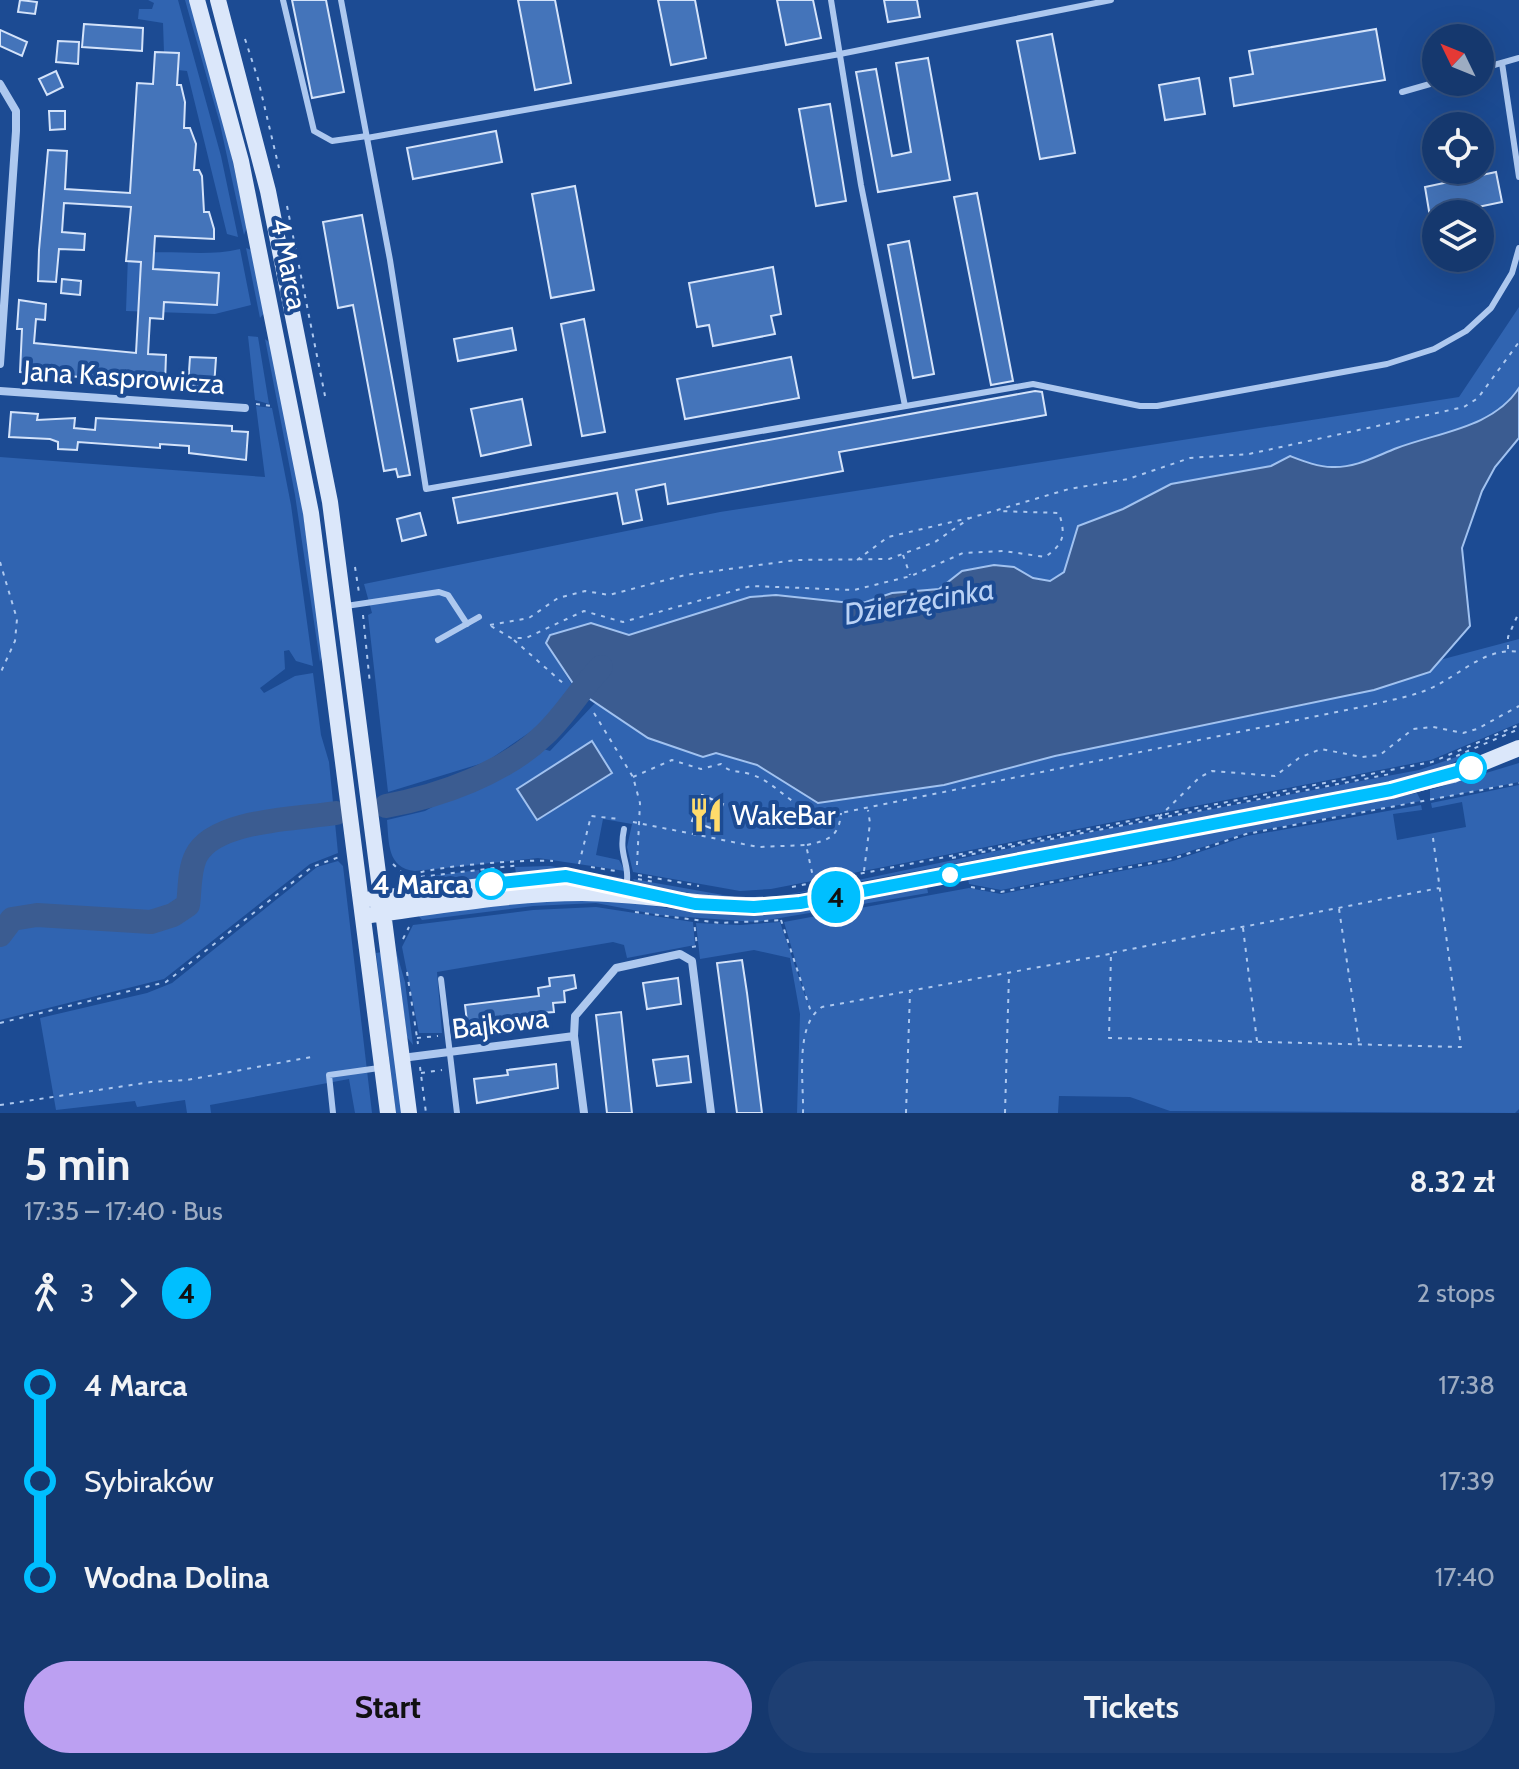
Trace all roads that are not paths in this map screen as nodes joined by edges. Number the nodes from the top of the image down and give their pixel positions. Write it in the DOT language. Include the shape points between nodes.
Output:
graph roads {
  1 [pos="197,0"];
  2 [pos="218,0"];
  3 [pos="283,0"];
  4 [pos="341,0"];
  5 [pos="831,0"];
  6 [pos="1111,0"];
  7 [pos="840,54"];
  8 [pos="1519,58"];
  9 [pos="1502,63"];
  10 [pos="1494,65"];
  11 [pos="0,84"];
  12 [pos="1422,86"];
  13 [pos="1402,92"];
  14 [pos="367,137"];
  15 [pos="1519,177"];
  16 [pos="1519,248"];
  17 [pos="4,251"];
  18 [pos="1,340"];
  19 [pos="0,364"];
  20 [pos="0,391"];
  21 [pos="905,406"];
  22 [pos="245,408"];
  23 [pos="346,606"];
  24 [pos="479,617"];
  25 [pos="467,624"];
  26 [pos="438,640"];
  27 [pos="1519,750"];
  28 [pos="624,829"];
  29 [pos="633,879"];
  30 [pos="664,900"];
  31 [pos="383,906"];
  32 [pos="363,908"];
  33 [pos="441,979"];
  34 [pos="574,1036"];
  35 [pos="449,1051"];
  36 [pos="402,1058"];
  37 [pos="382,1067"];
  38 [pos="333,1113"];
  39 [pos="388,1113"];
  40 [pos="409,1113"];
  41 [pos="457,1113"];
  42 [pos="584,1113"];
  43 [pos="711,1113"];
  1 -- 32 [label="main road, 4 Marca" via="241,161 303,466"];
  2 -- 23 [label="main road, 4 Marca" via="268,191"];
  3 -- 14 [label="lane" via="314,131 332,141"];
  4 -- 14 [label="lane"];
  5 -- 7 [label="lane"];
  6 -- 7 [label="lane"];
  7 -- 14 [label="lane"];
  7 -- 21 [label="lane"];
  8 -- 9 [label="lane"];
  9 -- 10 [label="lane"];
  9 -- 15 [label="lane"];
  11 -- 17 [label="street, Jana Kasprowicza" via="16,111"];
  12 -- 13 [label="lane"];
  14 -- 21 [label="lane" via="426,489"];
  16 -- 21 [label="lane" via="1512,273 1482,319 1434,349 1387,364 1157,406 1033,384"];
  17 -- 18 [label="street, Jana Kasprowicza"];
  18 -- 19 [label="street, Jana Kasprowicza"];
  20 -- 22 [label="street, Jana Kasprowicza"];
  23 -- 25 [label="lane" via="439,592 448,595"];
  23 -- 31 [label="main road, 4 Marca"];
  24 -- 25 [label="lane"];
  25 -- 26 [label="lane"];
  27 -- 30 [label="main road" via="1453,775 1391,790 813,901 738,907"];
  28 -- 29 [label="lane" via="620,850"];
  29 -- 30 [label="main road"];
  29 -- 31 [label="main road" via="566,876"];
  30 -- 31 [label="main road" via="544,894"];
  31 -- 32 [label="main road"];
  31 -- 36 [label="main road, 4 Marca"];
  32 -- 37 [label="main road, 4 Marca"];
  33 -- 35 [label="lane"];
  34 -- 35 [label="street, Bajkowa"];
  34 -- 42 [label="street, Bajkowa"];
  34 -- 43 [label="street" via="575,1016 616,968 680,954 692,961"];
  35 -- 36 [label="street, Bajkowa"];
  35 -- 41 [label="lane"];
  36 -- 40 [label="main road, 4 Marca"];
  37 -- 38 [label="lane" via="329,1075"];
  37 -- 39 [label="main road, 4 Marca"];
}
